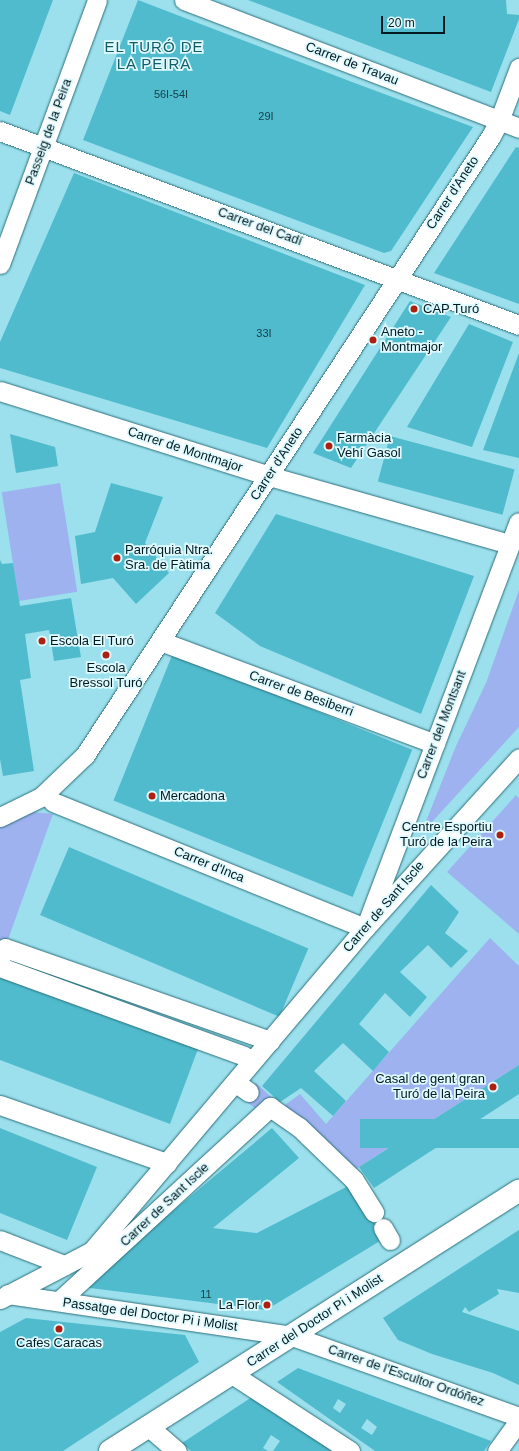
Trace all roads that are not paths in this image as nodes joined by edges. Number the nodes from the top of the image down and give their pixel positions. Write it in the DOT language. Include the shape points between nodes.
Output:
graph roads {
  1 [pos="97,0"];
  2 [pos="184,0"];
  3 [pos="519,68"];
  4 [pos="499,121"];
  5 [pos="519,128"];
  6 [pos="0,131"];
  7 [pos="43,149"];
  8 [pos="0,264"];
  9 [pos="397,278"];
  10 [pos="519,325"];
  11 [pos="0,391"];
  12 [pos="269,476"];
  13 [pos="519,522"];
  14 [pos="510,544"];
  15 [pos="168,644"];
  16 [pos="435,744"];
  17 [pos="519,758"];
  18 [pos="47,800"];
  19 [pos="0,817"];
  20 [pos="365,928"];
  21 [pos="2,953"];
  22 [pos="0,967"];
  23 [pos="270,1041"];
  24 [pos="244,1056"];
  25 [pos="0,1105"];
  26 [pos="167,1162"];
  27 [pos="519,1190"];
  28 [pos="374,1212"];
  29 [pos="0,1240"];
  30 [pos="64,1265"];
  31 [pos="4,1296"];
  32 [pos="59,1302"];
  33 [pos="292,1336"];
  34 [pos="232,1374"];
  35 [pos="519,1417"];
  36 [pos="519,1421"];
  37 [pos="149,1427"];
  38 [pos="110,1451"];
  39 [pos="177,1451"];
  40 [pos="350,1451"];
  41 [pos="497,1451"];
  1 -- 7 [label="street, Passeig de la Peira"];
  2 -- 4 [label="street, Carrer de Travau"];
  3 -- 4 [label="street, Carrer d'Aneto"];
  4 -- 5 [label="street, Carrer de Travau"];
  4 -- 9 [label="street, Carrer d'Aneto"];
  6 -- 7 [label="street, Carrer del Cadí"];
  7 -- 8 [label="street, Passeig de la Peira"];
  7 -- 9 [label="street, Carrer del Cadí"];
  9 -- 10 [label="street, Carrer del Cadí"];
  9 -- 12 [label="street, Carrer d'Aneto"];
  11 -- 12 [label="street, Carrer de Montmajor"];
  12 -- 14 [label="street, Carrer de Montmajor"];
  12 -- 18 [label="street, Carrer d'Aneto" via="85,755"];
  13 -- 14 [label="street, Carrer del Montsant"];
  14 -- 16 [label="street, Carrer del Montsant"];
  15 -- 16 [label="street, Carrer de Besiberri"];
  16 -- 20 [label="street, Carrer del Montsant"];
  17 -- 20 [label="street, Carrer de Sant Iscle"];
  18 -- 19 [label="street, Carrer d'Aneto"];
  18 -- 20 [label="street, Carrer d'Inca"];
  20 -- 23 [label="street, Carrer de Sant Iscle"];
  21 -- 23 [label="street"];
  22 -- 24 [label="street"];
  23 -- 26 [label="street, Carrer de Sant Iscle" via="242,1087"];
  25 -- 26 [label="street"];
  26 -- 30 [label="street, Carrer de Sant Iscle" via="92,1251"];
  27 -- 33 [label="main road, Carrer del Doctor Pi i Molist"];
  28 -- 32 [label="street, Carrer de Sant Iscle" via="354,1180 299,1127 270,1108"];
  29 -- 30 [label="street"];
  30 -- 31 [label="street, Carrer de Sant Iscle"];
  31 -- 32 [label="street, Passatge del Doctor Pi i Molist"];
  32 -- 33 [label="street, Passatge del Doctor Pi i Molist"];
  33 -- 34 [label="main road, Carrer del Doctor Pi i Molist"];
  33 -- 35 [label="street, Carrer de l'Escultor Ordóñez"];
  34 -- 37 [label="main road, Carrer del Doctor Pi i Molist"];
  34 -- 40 [label="street"];
  36 -- 41 [label="street"];
  37 -- 38 [label="main road, Carrer del Doctor Pi i Molist"];
  37 -- 39 [label="street"];
}
